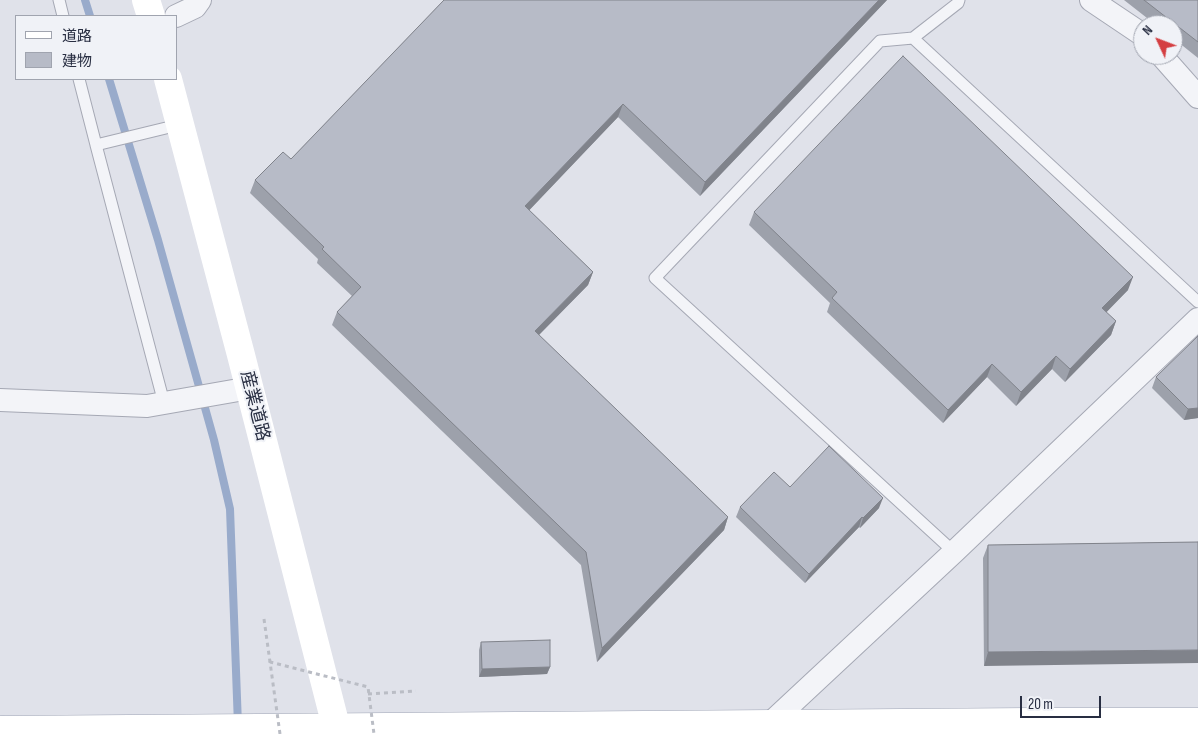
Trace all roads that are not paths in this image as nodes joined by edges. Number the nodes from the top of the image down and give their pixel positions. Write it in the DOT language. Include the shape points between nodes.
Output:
graph roads {
  1 [pos="59,0"];
  2 [pos="146,0"];
  3 [pos="200,0"];
  4 [pos="959,0"];
  5 [pos="1091,0"];
  6 [pos="63,15"];
  7 [pos="151,15"];
  8 [pos="178,15"];
  9 [pos="1133,28"];
  10 [pos="913,38"];
  11 [pos="1170,65"];
  12 [pos="79,80"];
  13 [pos="168,80"];
  14 [pos="1198,97"];
  15 [pos="170,127"];
  16 [pos="96,145"];
  17 [pos="1198,302"];
  18 [pos="1198,320"];
  19 [pos="250,388"];
  20 [pos="0,400"];
  21 [pos="164,403"];
  22 [pos="954,552"];
  23 [pos="1198,722"];
  24 [pos="1030,728"];
  25 [pos="765,729"];
  26 [pos="0,730"];
  27 [pos="337,730"];
  1 -- 6 [label="lane"];
  2 -- 7 [label="main road"];
  3 -- 8 [label="street" via="195,7"];
  4 -- 10 [label="lane"];
  5 -- 9 [label="street"];
  10 -- 17 [label="lane"];
  10 -- 22 [label="lane" via="880,41 655,278"];
  11 -- 14 [label="street"];
  12 -- 16 [label="lane"];
  13 -- 19 [label="main road, 産業道路"];
  15 -- 16 [label="lane"];
  16 -- 21 [label="lane"];
  18 -- 22 [label="street"];
  19 -- 21 [label="street"];
  19 -- 27 [label="main road, 産業道路"];
  20 -- 21 [label="street" via="147,406"];
  22 -- 25 [label="street"];
  23 -- 24 [label="main road"];
  24 -- 25 [label="main road"];
  25 -- 27 [label="main road"];
  26 -- 27 [label="main road"];
}
